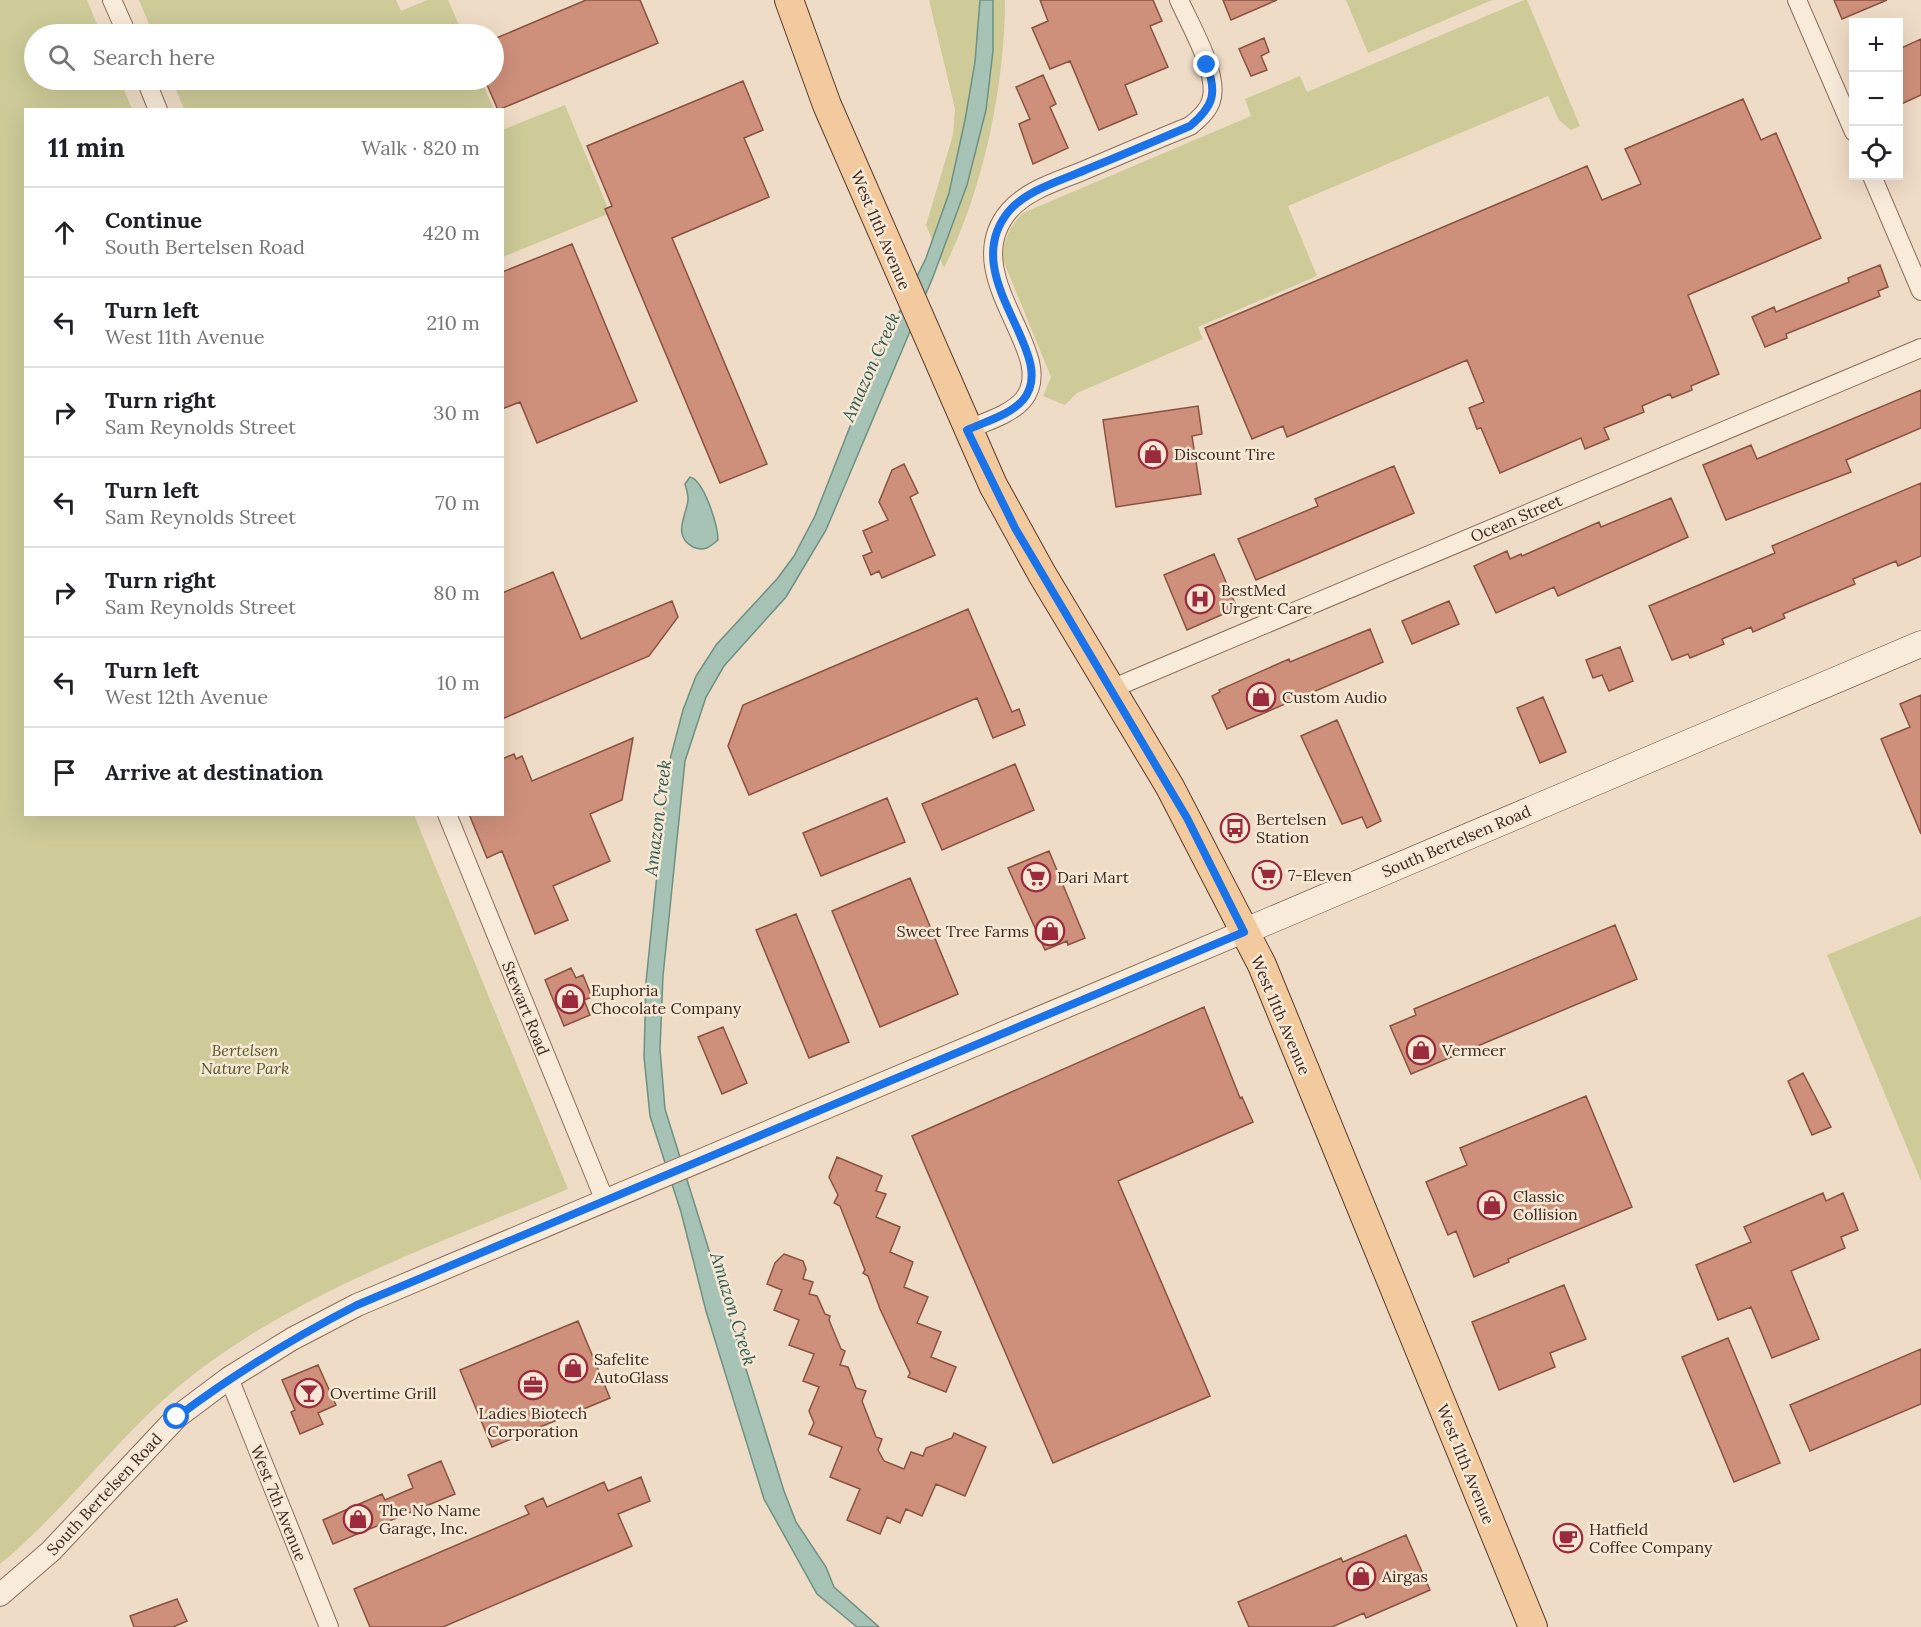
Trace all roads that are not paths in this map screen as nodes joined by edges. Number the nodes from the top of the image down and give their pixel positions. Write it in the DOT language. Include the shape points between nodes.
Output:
graph roads {
  1 [pos="112,0"];
  2 [pos="789,0"];
  3 [pos="1179,0"];
  4 [pos="1797,0"];
  5 [pos="123,24"];
  6 [pos="150,90"];
  7 [pos="157,108"];
  8 [pos="1851,126"];
  9 [pos="1874,180"];
  10 [pos="1921,291"];
  11 [pos="1921,348"];
  12 [pos="967,430"];
  13 [pos="1921,644"];
  14 [pos="1111,689"];
  15 [pos="448,816"];
  16 [pos="1244,932"];
  17 [pos="605,1201"];
  18 [pos="229,1378"];
  19 [pos="0,1595"];
  20 [pos="329,1627"];
  21 [pos="1533,1627"];
  1 -- 5 [label="street"];
  2 -- 12 [label="main road, West 11th Avenue" via="811,66"];
  3 -- 12 [label="street" via="1214,84 1211,101 1190,126 1031,194 1008,212 992,244 992,262 1028,355 1030,385 1024,399 1010,410"];
  4 -- 8 [label="street"];
  6 -- 7 [label="street"];
  9 -- 10 [label="street"];
  11 -- 14 [label="street, Ocean Street"];
  12 -- 14 [label="main road, West 11th Avenue" via="1015,528"];
  13 -- 16 [label="main road, South Bertelsen Road"];
  14 -- 16 [label="main road, West 11th Avenue" via="1182,807"];
  15 -- 17 [label="street, Stewart Road"];
  16 -- 17 [label="street, South Bertelsen Road"];
  16 -- 21 [label="main road, West 11th Avenue" via="1262,965"];
  17 -- 18 [label="street, South Bertelsen Road" via="357,1305"];
  18 -- 19 [label="street, South Bertelsen Road" via="177,1417 51,1551"];
  18 -- 20 [label="street, West 7th Avenue"];
}
